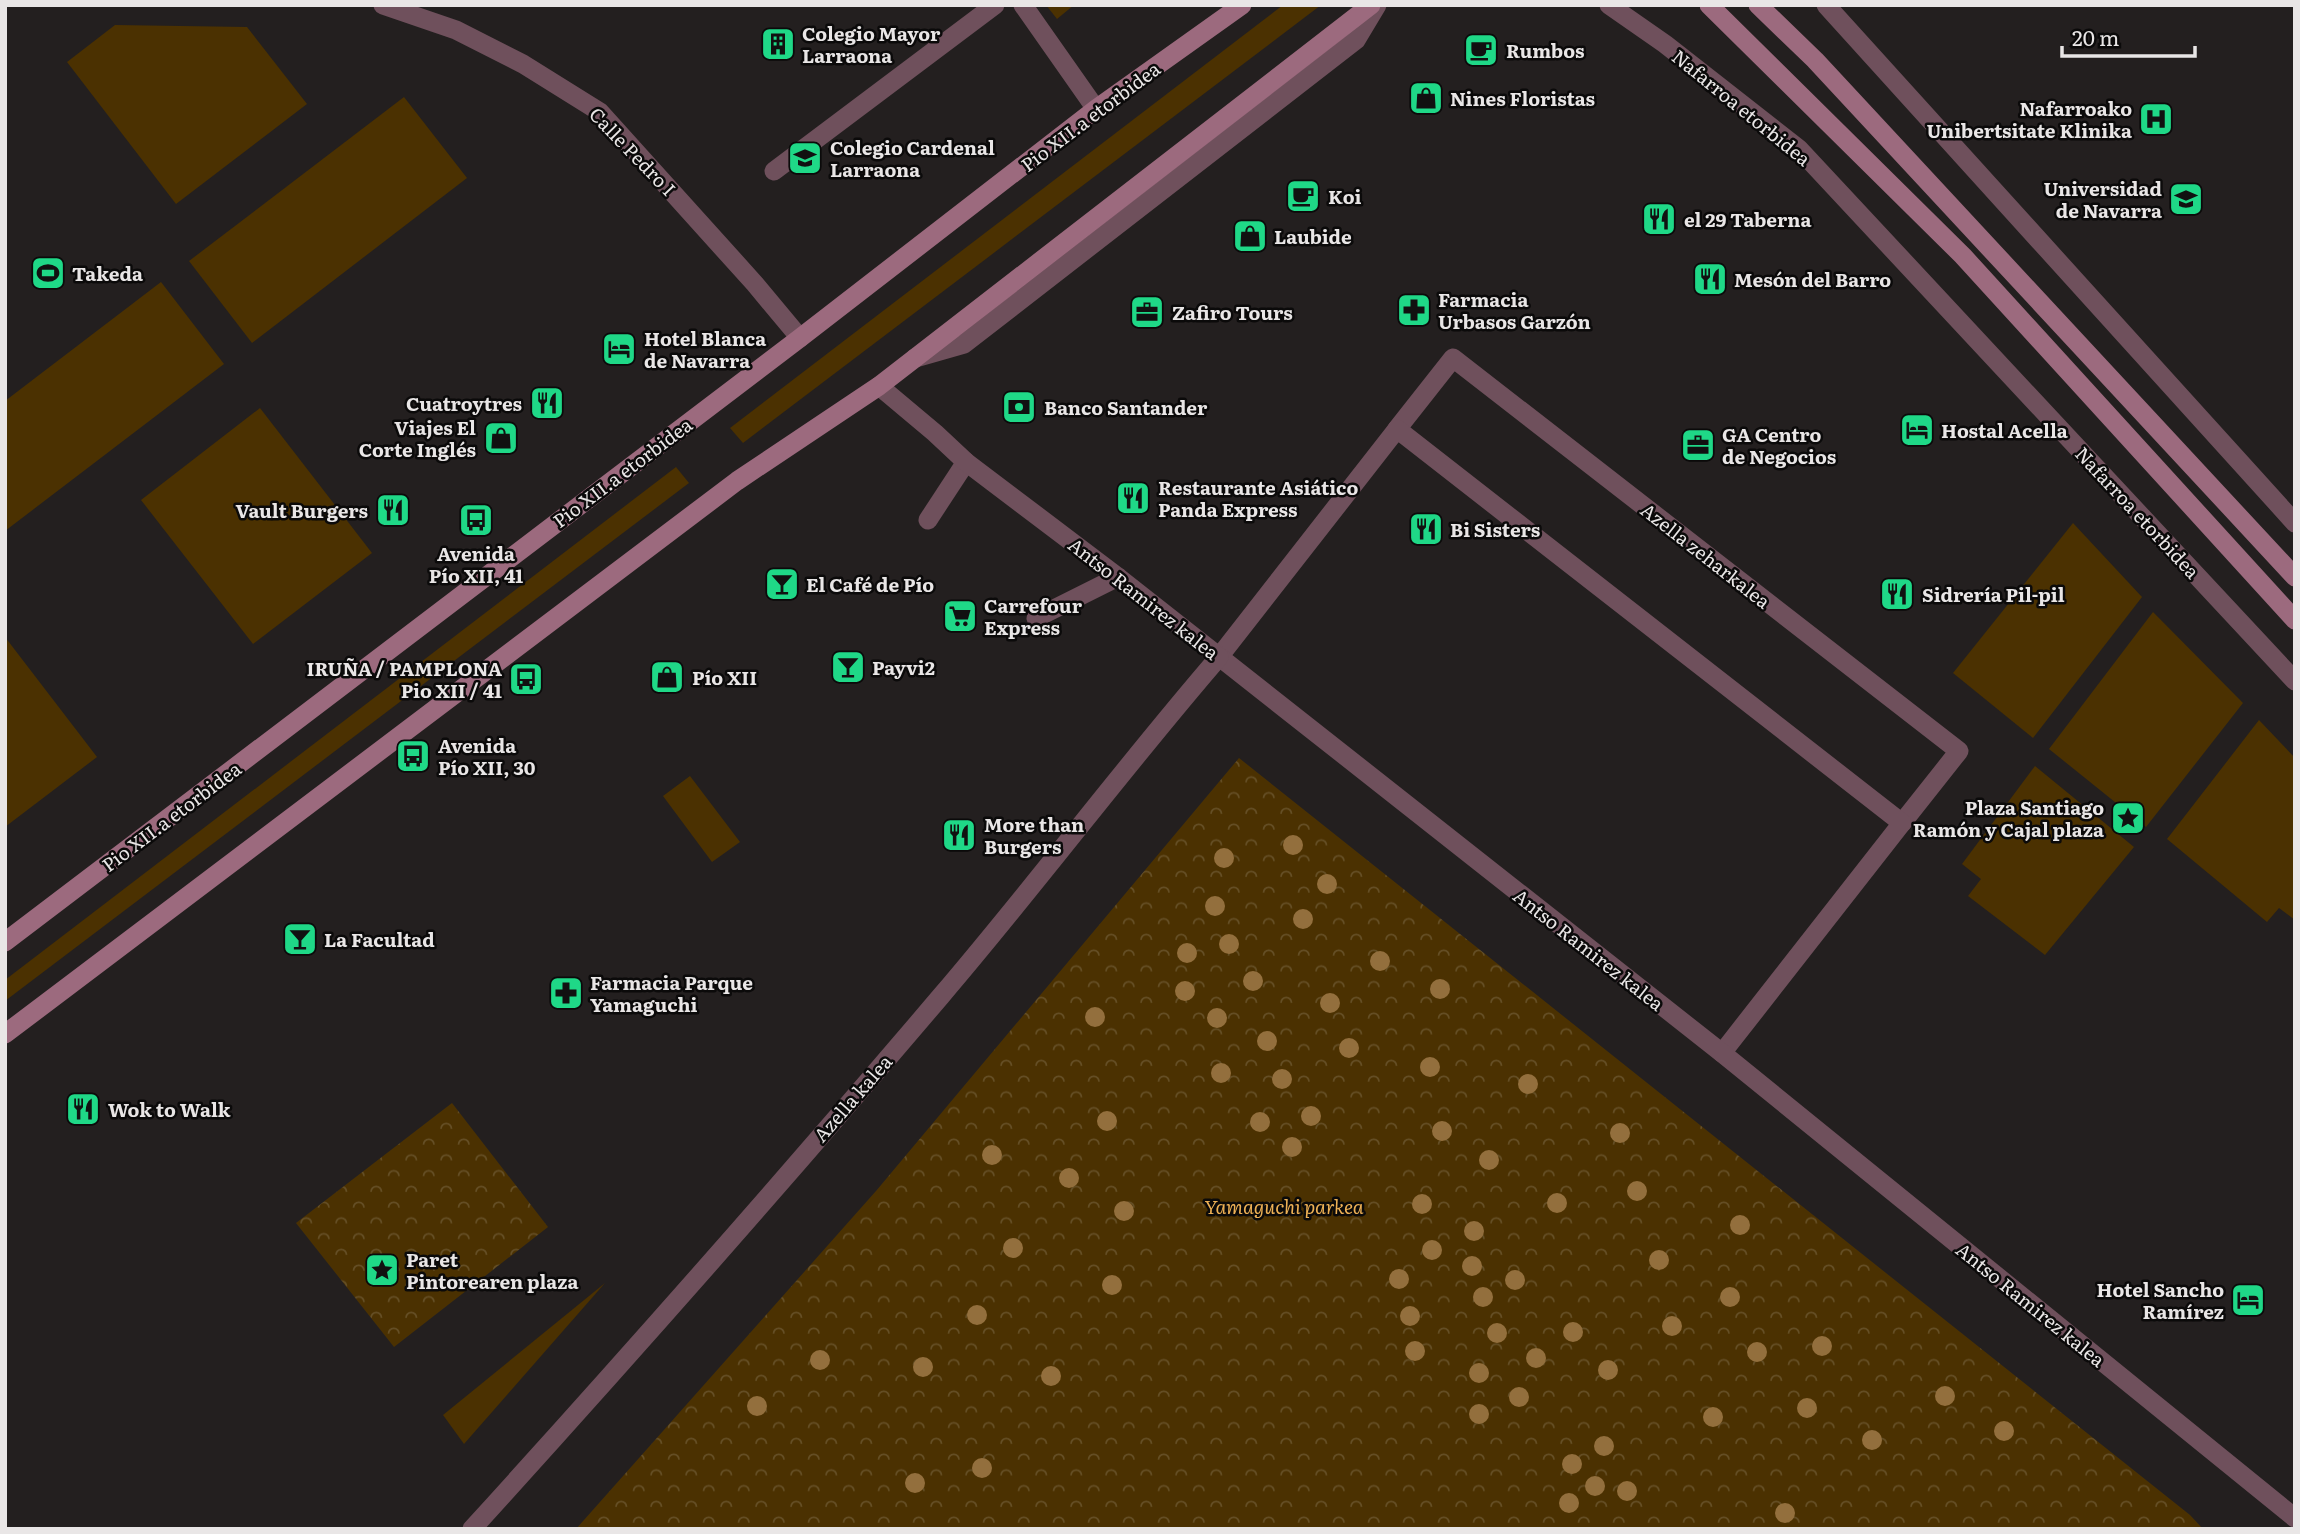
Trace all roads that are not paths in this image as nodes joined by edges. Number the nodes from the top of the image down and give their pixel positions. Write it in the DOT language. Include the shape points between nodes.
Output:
graph roads {
  1 [pos="383,5"];
  2 [pos="995,5"];
  3 [pos="1023,5"];
  4 [pos="1242,5"];
  5 [pos="1371,5"];
  6 [pos="1377,5"];
  7 [pos="1609,5"];
  8 [pos="1709,5"];
  9 [pos="1758,5"];
  10 [pos="1826,5"];
  11 [pos="1096,109"];
  12 [pos="774,172"];
  13 [pos="800,338"];
  14 [pos="914,359"];
  15 [pos="878,386"];
  16 [pos="1397,429"];
  17 [pos="966,462"];
  18 [pos="928,520"];
  19 [pos="2295,523"];
  20 [pos="2295,576"];
  21 [pos="1118,577"];
  22 [pos="1036,618"];
  23 [pos="2295,620"];
  24 [pos="1219,657"];
  25 [pos="2295,681"];
  26 [pos="1902,823"];
  27 [pos="5,942"];
  28 [pos="5,1034"];
  29 [pos="1722,1053"];
  30 [pos="2295,1518"];
  31 [pos="472,1529"];
  1 -- 13 [label="street, Calle Pedro I" via="456,30 523,64 600,112"];
  2 -- 12 [label="street"];
  3 -- 11 [label="street"];
  4 -- 11 [label="main road, Pio XII.a etorbidea"];
  5 -- 14 [label="main road"];
  6 -- 14 [label="street" via="1356,40 964,344"];
  7 -- 25 [label="street, Nafarroa etorbidea" via="1799,149"];
  8 -- 23 [label="main road" via="1962,256"];
  9 -- 20 [label="main road" via="1815,60"];
  10 -- 19 [label="street"];
  11 -- 13 [label="main road, Pio XII.a etorbidea"];
  13 -- 27 [label="main road, Pio XII.a etorbidea"];
  14 -- 15 [label="main road"];
  15 -- 17 [label="street, Antso Ramirez kalea"];
  15 -- 28 [label="main road" via="737,481"];
  16 -- 24 [label="street, Azella zeharkalea"];
  16 -- 26 [label="street"];
  16 -- 26 [label="street, Azella zeharkalea" via="1454,358 1959,751"];
  17 -- 18 [label="street"];
  17 -- 21 [label="street, Antso Ramirez kalea"];
  21 -- 22 [label="street"];
  21 -- 24 [label="street, Antso Ramirez kalea"];
  24 -- 29 [label="street, Antso Ramirez kalea"];
  24 -- 31 [label="street, Azella kalea" via="942,995"];
  26 -- 29 [label="street, Azella zeharkalea"];
  29 -- 30 [label="street, Antso Ramirez kalea"];
}
